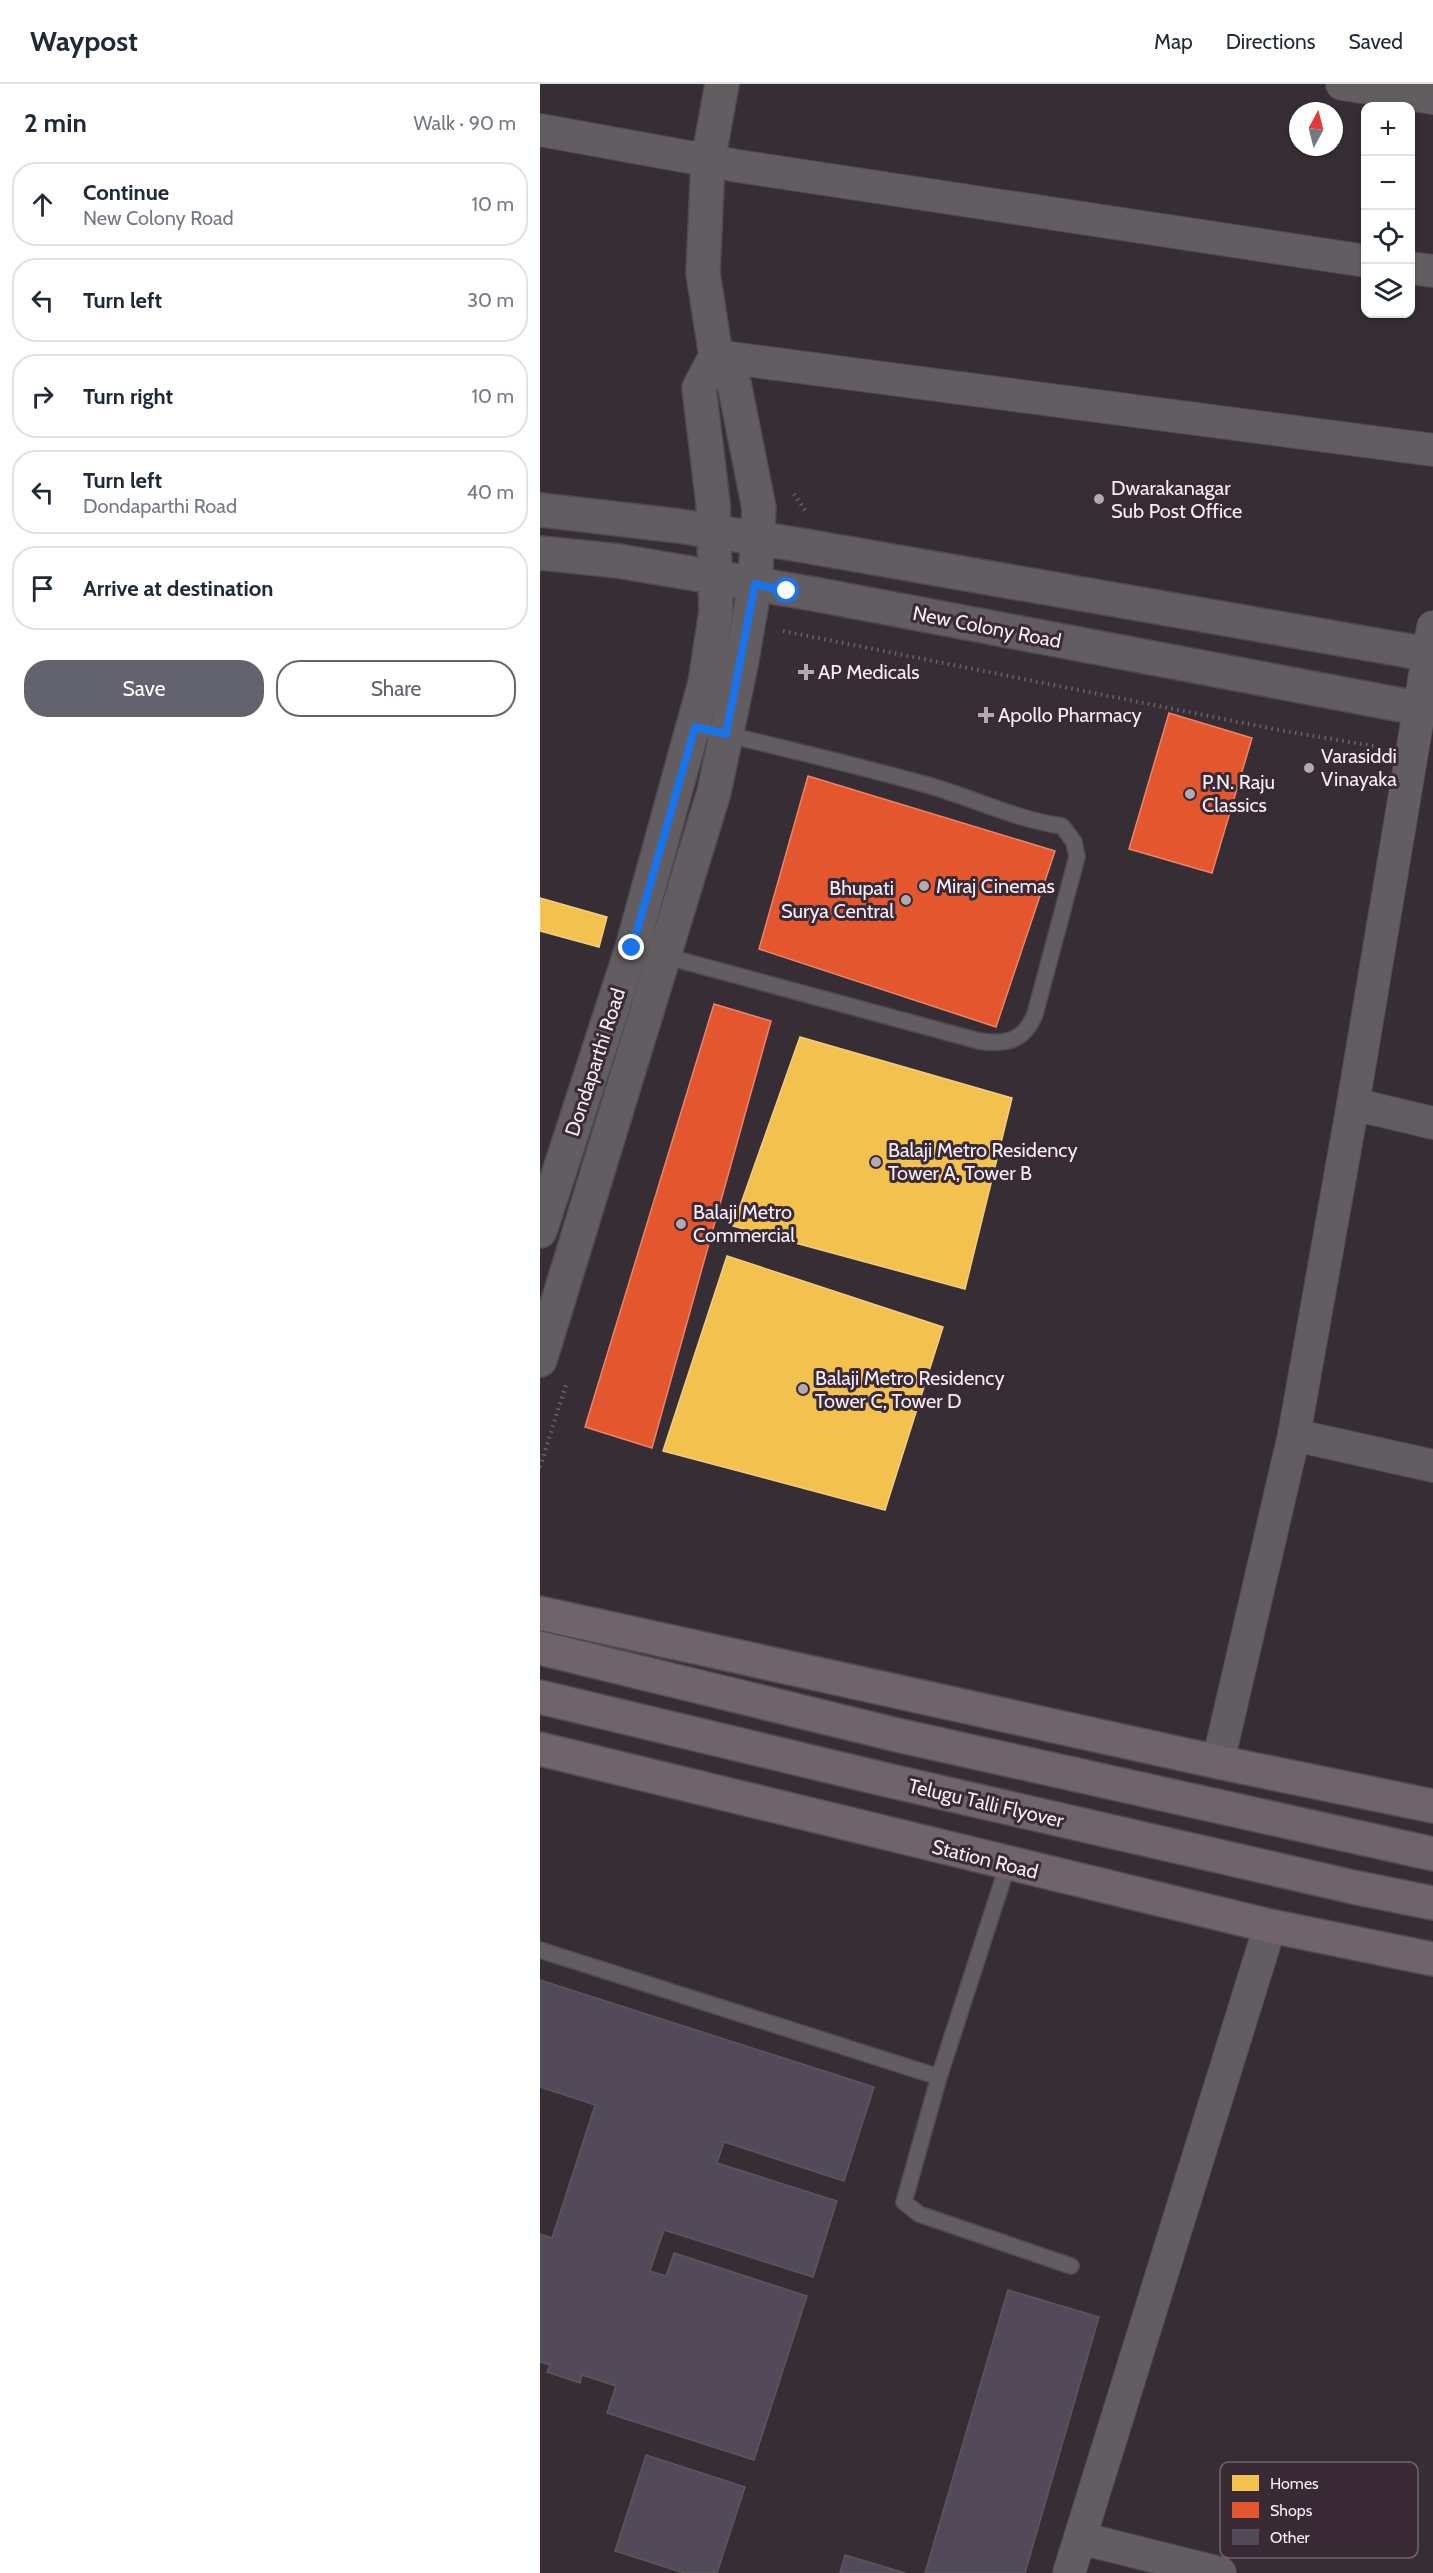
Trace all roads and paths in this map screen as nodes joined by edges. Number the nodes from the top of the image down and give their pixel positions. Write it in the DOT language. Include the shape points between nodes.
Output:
graph roads {
  1 [pos="722,84"];
  2 [pos="1342,84"];
  3 [pos="1433,98"];
  4 [pos="540,130"];
  5 [pos="708,161"];
  6 [pos="1361,260"];
  7 [pos="1415,269"];
  8 [pos="1433,271"];
  9 [pos="716,356"];
  10 [pos="1433,450"];
  11 [pos="793,492"];
  12 [pos="540,510"];
  13 [pos="807,513"];
  14 [pos="712,533"];
  15 [pos="759,540"];
  16 [pos="540,553"];
  17 [pos="713,577"];
  18 [pos="755,584"];
  19 [pos="777,630"];
  20 [pos="1432,646"];
  21 [pos="1426,710"];
  22 [pos="695,727"];
  23 [pos="726,734"];
  24 [pos="1411,753"];
  25 [pos="632,948"];
  26 [pos="664,956"];
  27 [pos="1353,1104"];
  28 [pos="1433,1123"];
  29 [pos="543,1212"];
  30 [pos="583,1221"];
  31 [pos="540,1360"];
  32 [pos="567,1382"];
  33 [pos="1294,1435"];
  34 [pos="1433,1466"];
  35 [pos="540,1467"];
  36 [pos="540,1613"];
  37 [pos="540,1648"];
  38 [pos="540,1697"];
  39 [pos="540,1749"];
  40 [pos="1218,1762"];
  41 [pos="1433,1806"];
  42 [pos="1433,1854"];
  43 [pos="1008,1864"];
  44 [pos="1433,1903"];
  45 [pos="1270,1926"];
  46 [pos="540,1950"];
  47 [pos="1433,1959"];
  48 [pos="939,2077"];
  49 [pos="1071,2266"];
  50 [pos="1080,2538"];
  51 [pos="1069,2573"];
  52 [pos="1220,2573"];
  1 -- 5 [label="main road"];
  2 -- 3 [label="street"];
  4 -- 5 [label="street"];
  5 -- 6 [label="street"];
  5 -- 9 [label="main road" via="703,273"];
  7 -- 8 [label="street"];
  9 -- 10 [label="street"];
  9 -- 14 [label="main road, Dondaparthi Road" via="699,388 713,504"];
  9 -- 15 [label="main road" via="734,383 756,488"];
  11 -- 13 [label="path"];
  12 -- 14 [label="main road"];
  14 -- 15 [label="main road"];
  14 -- 17 [label="main road, Dondaparthi Road"];
  15 -- 18 [label="main road"];
  15 -- 20 [label="main road"];
  16 -- 17 [label="main road, New Colony Road"];
  17 -- 18 [label="main road, New Colony Road"];
  17 -- 22 [label="main road, Dondaparthi Road" via="716,612"];
  18 -- 21 [label="main road, New Colony Road"];
  18 -- 23 [label="main road"];
  19 -- 24 [label="path"];
  20 -- 21 [label="street"];
  21 -- 24 [label="street"];
  22 -- 23 [label="lane"];
  22 -- 25 [label="main road, Dondaparthi Road"];
  23 -- 26 [label="main road" via="714,792"];
  23 -- 26 [label="lane" via="930,786 1031,822 1062,826 1074,842 1077,857 1035,1014 1029,1030 998,1044"];
  24 -- 27 [label="street"];
  25 -- 26 [label="lane"];
  25 -- 29 [label="main road, Dondaparthi Road"];
  26 -- 30 [label="main road"];
  27 -- 28 [label="street"];
  27 -- 33 [label="street"];
  29 -- 30 [label="street"];
  30 -- 31 [label="main road"];
  32 -- 35 [label="path"];
  33 -- 34 [label="street"];
  33 -- 40 [label="street"];
  36 -- 40 [label="main road"];
  37 -- 42 [label="main road" via="909,1737"];
  38 -- 44 [label="main road, Telugu Talli Flyover"];
  39 -- 43 [label="main road, Station Road"];
  40 -- 41 [label="main road"];
  43 -- 45 [label="main road, Station Road"];
  43 -- 48 [label="lane"];
  45 -- 47 [label="main road, Station Road"];
  45 -- 50 [label="street"];
  46 -- 48 [label="lane"];
  48 -- 49 [label="lane" via="904,2202 920,2214"];
  50 -- 51 [label="street"];
  50 -- 52 [label="street"];
}
